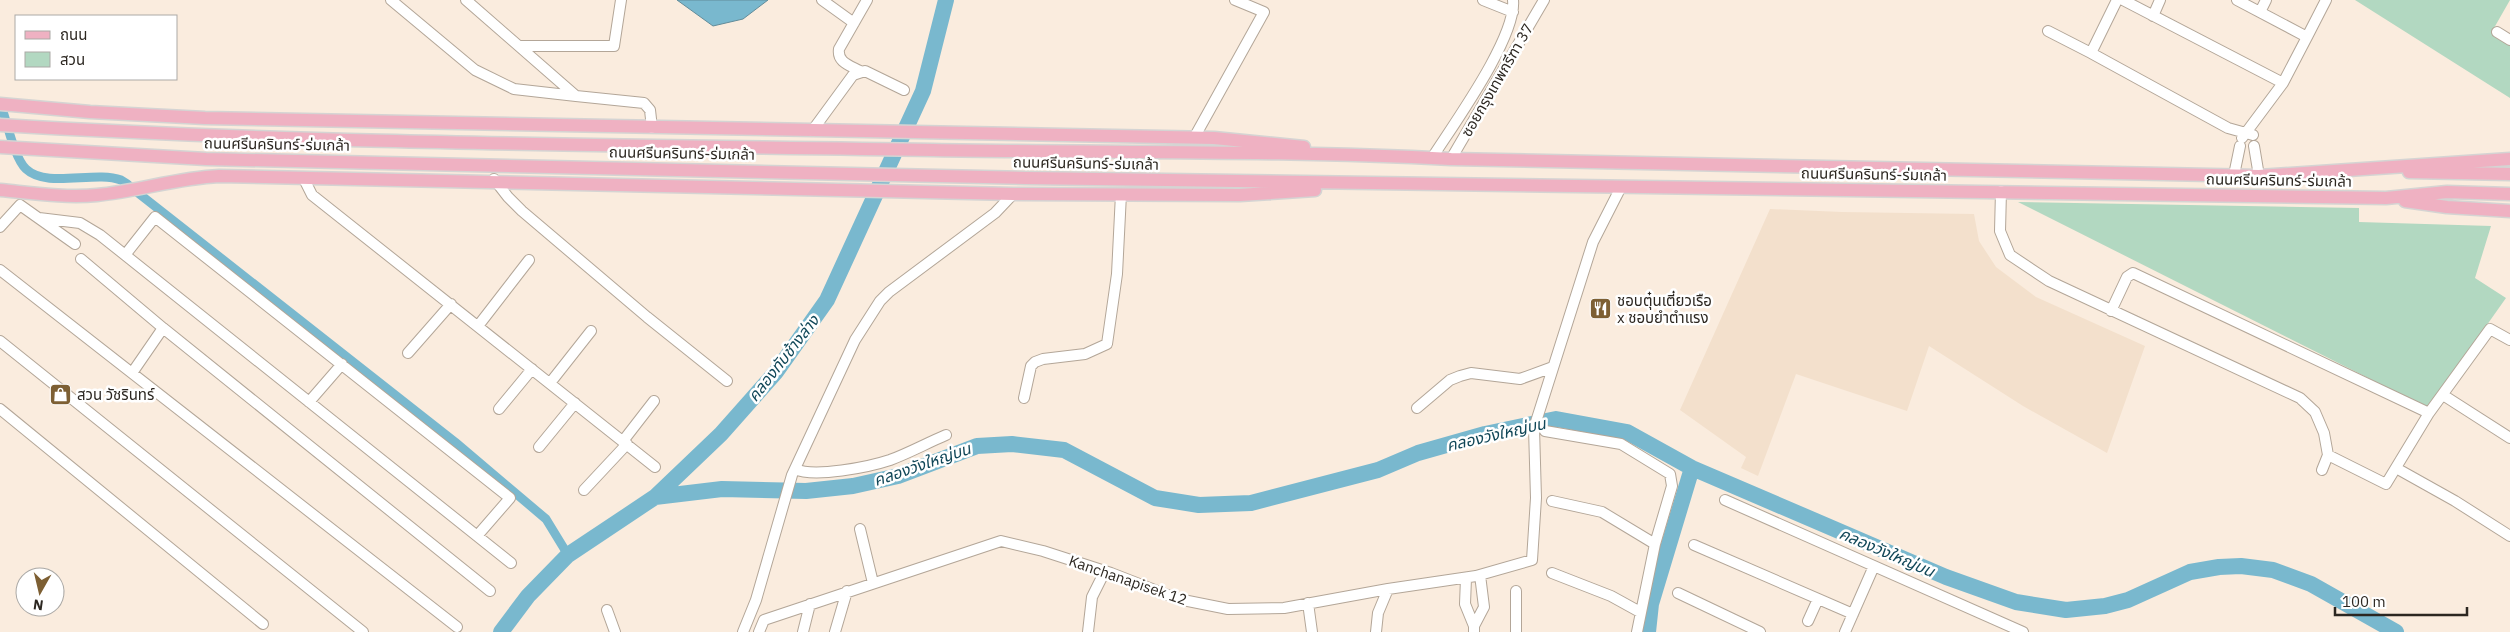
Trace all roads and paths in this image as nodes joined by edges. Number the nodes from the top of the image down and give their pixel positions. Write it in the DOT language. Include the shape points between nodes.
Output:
graph roads {
  1 [pos="391,0"];
  2 [pos="466,0"];
  3 [pos="621,0"];
  4 [pos="822,0"];
  5 [pos="867,0"];
  6 [pos="1234,0"];
  7 [pos="1483,0"];
  8 [pos="1513,0"];
  9 [pos="1544,0"];
  10 [pos="2117,0"];
  11 [pos="2122,0"];
  12 [pos="2160,0"];
  13 [pos="2238,0"];
  14 [pos="2266,0"];
  15 [pos="2326,0"];
  16 [pos="1513,12"];
  17 [pos="2260,12"];
  18 [pos="2153,16"];
  19 [pos="854,23"];
  20 [pos="2048,31"];
  21 [pos="2497,32"];
  22 [pos="2307,37"];
  23 [pos="2510,40"];
  24 [pos="519,46"];
  25 [pos="2091,53"];
  26 [pos="860,71"];
  27 [pos="2282,83"];
  28 [pos="904,90"];
  29 [pos="576,96"];
  30 [pos="0,104"];
  31 [pos="0,126"];
  32 [pos="560,126"];
  33 [pos="652,128"];
  34 [pos="812,130"];
  35 [pos="1194,138"];
  36 [pos="2248,138"];
  37 [pos="416,140"];
  38 [pos="0,146"];
  39 [pos="1355,154"];
  40 [pos="1432,158"];
  41 [pos="2510,159"];
  42 [pos="1451,160"];
  43 [pos="404,163"];
  44 [pos="2360,170"];
  45 [pos="2510,174"];
  46 [pos="2234,175"];
  47 [pos="2259,176"];
  48 [pos="303,177"];
  49 [pos="494,178"];
  50 [pos="1363,184"];
  51 [pos="1621,187"];
  52 [pos="0,190"];
  53 [pos="2001,192"];
  54 [pos="1013,194"];
  55 [pos="1121,194"];
  56 [pos="2510,194"];
  57 [pos="2386,198"];
  58 [pos="2510,211"];
  59 [pos="39,218"];
  60 [pos="0,227"];
  61 [pos="75,244"];
  62 [pos="125,255"];
  63 [pos="81,259"];
  64 [pos="529,260"];
  65 [pos="0,270"];
  66 [pos="451,304"];
  67 [pos="2111,311"];
  68 [pos="478,326"];
  69 [pos="163,328"];
  70 [pos="591,331"];
  71 [pos="2510,340"];
  72 [pos="0,342"];
  73 [pos="408,353"];
  74 [pos="342,364"];
  75 [pos="1553,367"];
  76 [pos="532,369"];
  77 [pos="132,373"];
  78 [pos="727,381"];
  79 [pos="550,383"];
  80 [pos="2442,395"];
  81 [pos="1024,398"];
  82 [pos="654,401"];
  83 [pos="309,402"];
  84 [pos="575,403"];
  85 [pos="1417,408"];
  86 [pos="0,409"];
  87 [pos="499,409"];
  88 [pos="2429,413"];
  89 [pos="1545,431"];
  90 [pos="946,435"];
  91 [pos="2510,438"];
  92 [pos="625,442"];
  93 [pos="539,447"];
  94 [pos="2328,455"];
  95 [pos="655,467"];
  96 [pos="2396,468"];
  97 [pos="2322,470"];
  98 [pos="794,472"];
  99 [pos="584,490"];
  100 [pos="1725,500"];
  101 [pos="1552,501"];
  102 [pos="860,529"];
  103 [pos="477,536"];
  104 [pos="2510,536"];
  105 [pos="1654,544"];
  106 [pos="1694,545"];
  107 [pos="511,563"];
  108 [pos="1874,566"];
  109 [pos="1105,571"];
  110 [pos="1552,573"];
  111 [pos="1480,575"];
  112 [pos="1466,578"];
  113 [pos="872,583"];
  114 [pos="1388,588"];
  115 [pos="490,591"];
  116 [pos="847,591"];
  117 [pos="1516,591"];
  118 [pos="1678,593"];
  119 [pos="1818,599"];
  120 [pos="1308,603"];
  121 [pos="810,604"];
  122 [pos="607,610"];
  123 [pos="1640,612"];
  124 [pos="1853,614"];
  125 [pos="1808,621"];
  126 [pos="263,624"];
  127 [pos="457,627"];
  128 [pos="1474,629"];
  129 [pos="363,632"];
  130 [pos="615,632"];
  131 [pos="744,632"];
  132 [pos="759,632"];
  133 [pos="803,632"];
  134 [pos="835,632"];
  135 [pos="1088,632"];
  136 [pos="1312,632"];
  137 [pos="1376,632"];
  138 [pos="1516,632"];
  139 [pos="1638,632"];
  140 [pos="1760,632"];
  141 [pos="1845,632"];
  142 [pos="2023,632"];
  1 -- 29 [label="street" via="475,70 514,89"];
  2 -- 24 [label="street"];
  3 -- 24 [label="street" via="614,46"];
  4 -- 19 [label="street"];
  5 -- 19 [label="street"];
  6 -- 35 [label="street" via="1264,12"];
  7 -- 16 [label="street"];
  8 -- 16 [label="street"];
  9 -- 42 [label="street, ซอยกรุงเทพกรีฑา 37"];
  10 -- 25 [label="street"];
  11 -- 18 [label="street"];
  12 -- 18 [label="street"];
  13 -- 17 [label="street"];
  14 -- 17 [label="street"];
  15 -- 22 [label="street"];
  16 -- 40 [label="street" via="1488,69"];
  17 -- 22 [label="street"];
  18 -- 27 [label="street"];
  19 -- 26 [label="street" via="838,56"];
  20 -- 25 [label="street"];
  21 -- 23 [label="street"];
  22 -- 27 [label="street"];
  24 -- 29 [label="street"];
  25 -- 36 [label="street"];
  26 -- 28 [label="street"];
  26 -- 34 [label="street" via="853,75"];
  27 -- 36 [label="street"];
  29 -- 33 [label="street" via="644,103 650,110"];
  30 -- 32 [label="main road" via="205,118"];
  31 -- 37 [label="main road, ถนนศรีนครินทร์-ร่มเกล้า" via="207,136"];
  32 -- 33 [label="main road, ถนนศรีนครินทร์-ร่มเกล้า"];
  32 -- 37 [label="main road"];
  33 -- 34 [label="main road, ถนนศรีนครินทร์-ร่มเกล้า"];
  34 -- 35 [label="main road, ถนนศรีนครินทร์-ร่มเกล้า"];
  35 -- 39 [label="main road, ถนนศรีนครินทร์-ร่มเกล้า" via="1267,142"];
  36 -- 46 [label="street"];
  36 -- 47 [label="street"];
  37 -- 39 [label="main road, ถนนศรีนครินทร์-ร่มเกล้า"];
  38 -- 43 [label="main road, ถนนศรีนครินทร์-ร่มเกล้า" via="206,159"];
  39 -- 40 [label="main road, ถนนศรีนครินทร์-ร่มเกล้า"];
  40 -- 42 [label="main road, ถนนศรีนครินทร์-ร่มเกล้า"];
  41 -- 44 [label="main road, ถนนศรีนครินทร์-ร่มเกล้า"];
  42 -- 46 [label="main road, ถนนศรีนครินทร์-ร่มเกล้า"];
  43 -- 49 [label="main road"];
  43 -- 50 [label="main road, ถนนศรีนครินทร์-ร่มเกล้า"];
  44 -- 45 [label="main road, ถนนศรีนครินทร์-ร่มเกล้า"];
  44 -- 47 [label="main road, ถนนศรีนครินทร์-ร่มเกล้า"];
  46 -- 47 [label="main road, ถนนศรีนครินทร์-ร่มเกล้า"];
  48 -- 49 [label="main road"];
  48 -- 52 [label="main road" via="205,176 82,196"];
  48 -- 66 [label="street" via="312,195"];
  49 -- 54 [label="main road, ถนนศรีนครินทร์-ร่มเกล้า"];
  49 -- 78 [label="street" via="522,211"];
  50 -- 51 [label="main road, ถนนศรีนครินทร์-ร่มเกล้า"];
  50 -- 55 [label="main road, ถนนศรีนครินทร์-ร่มเกล้า" via="1250,195"];
  51 -- 53 [label="main road, ถนนศรีนครินทร์-ร่มเกล้า"];
  51 -- 75 [label="street" via="1593,242"];
  53 -- 57 [label="main road, ถนนศรีนครินทร์-ร่มเกล้า"];
  53 -- 67 [label="street" via="2000,231 2010,255 2049,281"];
  54 -- 55 [label="main road, ถนนศรีนครินทร์-ร่มเกล้า"];
  54 -- 98 [label="street" via="995,213 880,301 855,340"];
  55 -- 81 [label="street" via="1117,274 1107,344 1085,354 1036,362 1032,366"];
  56 -- 57 [label="main road, ถนนศรีนครินทร์-ร่มเกล้า" via="2447,192"];
  57 -- 58 [label="main road, ถนนศรีนครินทร์-ร่มเกล้า" via="2447,207"];
  59 -- 60 [label="street" via="20,205"];
  59 -- 61 [label="street"];
  59 -- 62 [label="street" via="80,223"];
  62 -- 74 [label="street" via="156,217"];
  62 -- 83 [label="street"];
  63 -- 69 [label="street"];
  64 -- 68 [label="street"];
  65 -- 77 [label="street"];
  66 -- 68 [label="street"];
  66 -- 73 [label="street"];
  67 -- 88 [label="street" via="2127,277 2133,273"];
  67 -- 94 [label="street" via="2300,398 2315,412 2324,433"];
  68 -- 76 [label="street"];
  69 -- 77 [label="street"];
  69 -- 115 [label="street"];
  70 -- 79 [label="street"];
  71 -- 80 [label="street" via="2490,329"];
  72 -- 129 [label="street"];
  74 -- 83 [label="street"];
  74 -- 103 [label="street" via="510,498"];
  75 -- 85 [label="street" via="1520,378 1471,373 1460,376 1450,380"];
  75 -- 111 [label="street, Kanchanapisek 12" via="1534,428 1536,498 1532,560"];
  76 -- 79 [label="street"];
  76 -- 87 [label="street"];
  77 -- 127 [label="street"];
  79 -- 84 [label="street"];
  80 -- 88 [label="street"];
  80 -- 91 [label="street"];
  82 -- 92 [label="street"];
  83 -- 103 [label="street"];
  84 -- 92 [label="street"];
  84 -- 93 [label="street"];
  86 -- 126 [label="street"];
  88 -- 96 [label="street"];
  89 -- 105 [label="street" via="1621,444 1670,474 1672,486"];
  90 -- 98 [label="street" via="888,460 825,473"];
  92 -- 95 [label="street"];
  92 -- 99 [label="street"];
  94 -- 96 [label="street" via="2386,484"];
  94 -- 97 [label="street"];
  96 -- 104 [label="street"];
  98 -- 131 [label="street"];
  100 -- 108 [label="street"];
  101 -- 105 [label="street" via="1602,512"];
  102 -- 113 [label="street"];
  103 -- 107 [label="street"];
  105 -- 123 [label="street"];
  106 -- 119 [label="street"];
  108 -- 124 [label="street"];
  108 -- 142 [label="street"];
  109 -- 113 [label="street, Kanchanapisek 12" via="1001,541"];
  109 -- 120 [label="street, Kanchanapisek 12" via="1178,599 1228,609 1284,608"];
  109 -- 135 [label="street" via="1092,597"];
  110 -- 123 [label="street" via="1611,596"];
  111 -- 112 [label="street, Kanchanapisek 12"];
  111 -- 128 [label="street" via="1484,607"];
  112 -- 114 [label="street, Kanchanapisek 12"];
  112 -- 128 [label="street" via="1464,604"];
  113 -- 116 [label="street, Kanchanapisek 12"];
  114 -- 120 [label="street, Kanchanapisek 12"];
  114 -- 137 [label="street" via="1378,613"];
  116 -- 121 [label="street, Kanchanapisek 12"];
  116 -- 134 [label="street"];
  117 -- 138 [label="street"];
  118 -- 140 [label="street"];
  119 -- 124 [label="street"];
  119 -- 125 [label="street"];
  120 -- 136 [label="street"];
  121 -- 132 [label="street, Kanchanapisek 12" via="764,620"];
  121 -- 133 [label="street"];
  122 -- 130 [label="street"];
  123 -- 139 [label="street"];
  124 -- 141 [label="street"];
}
